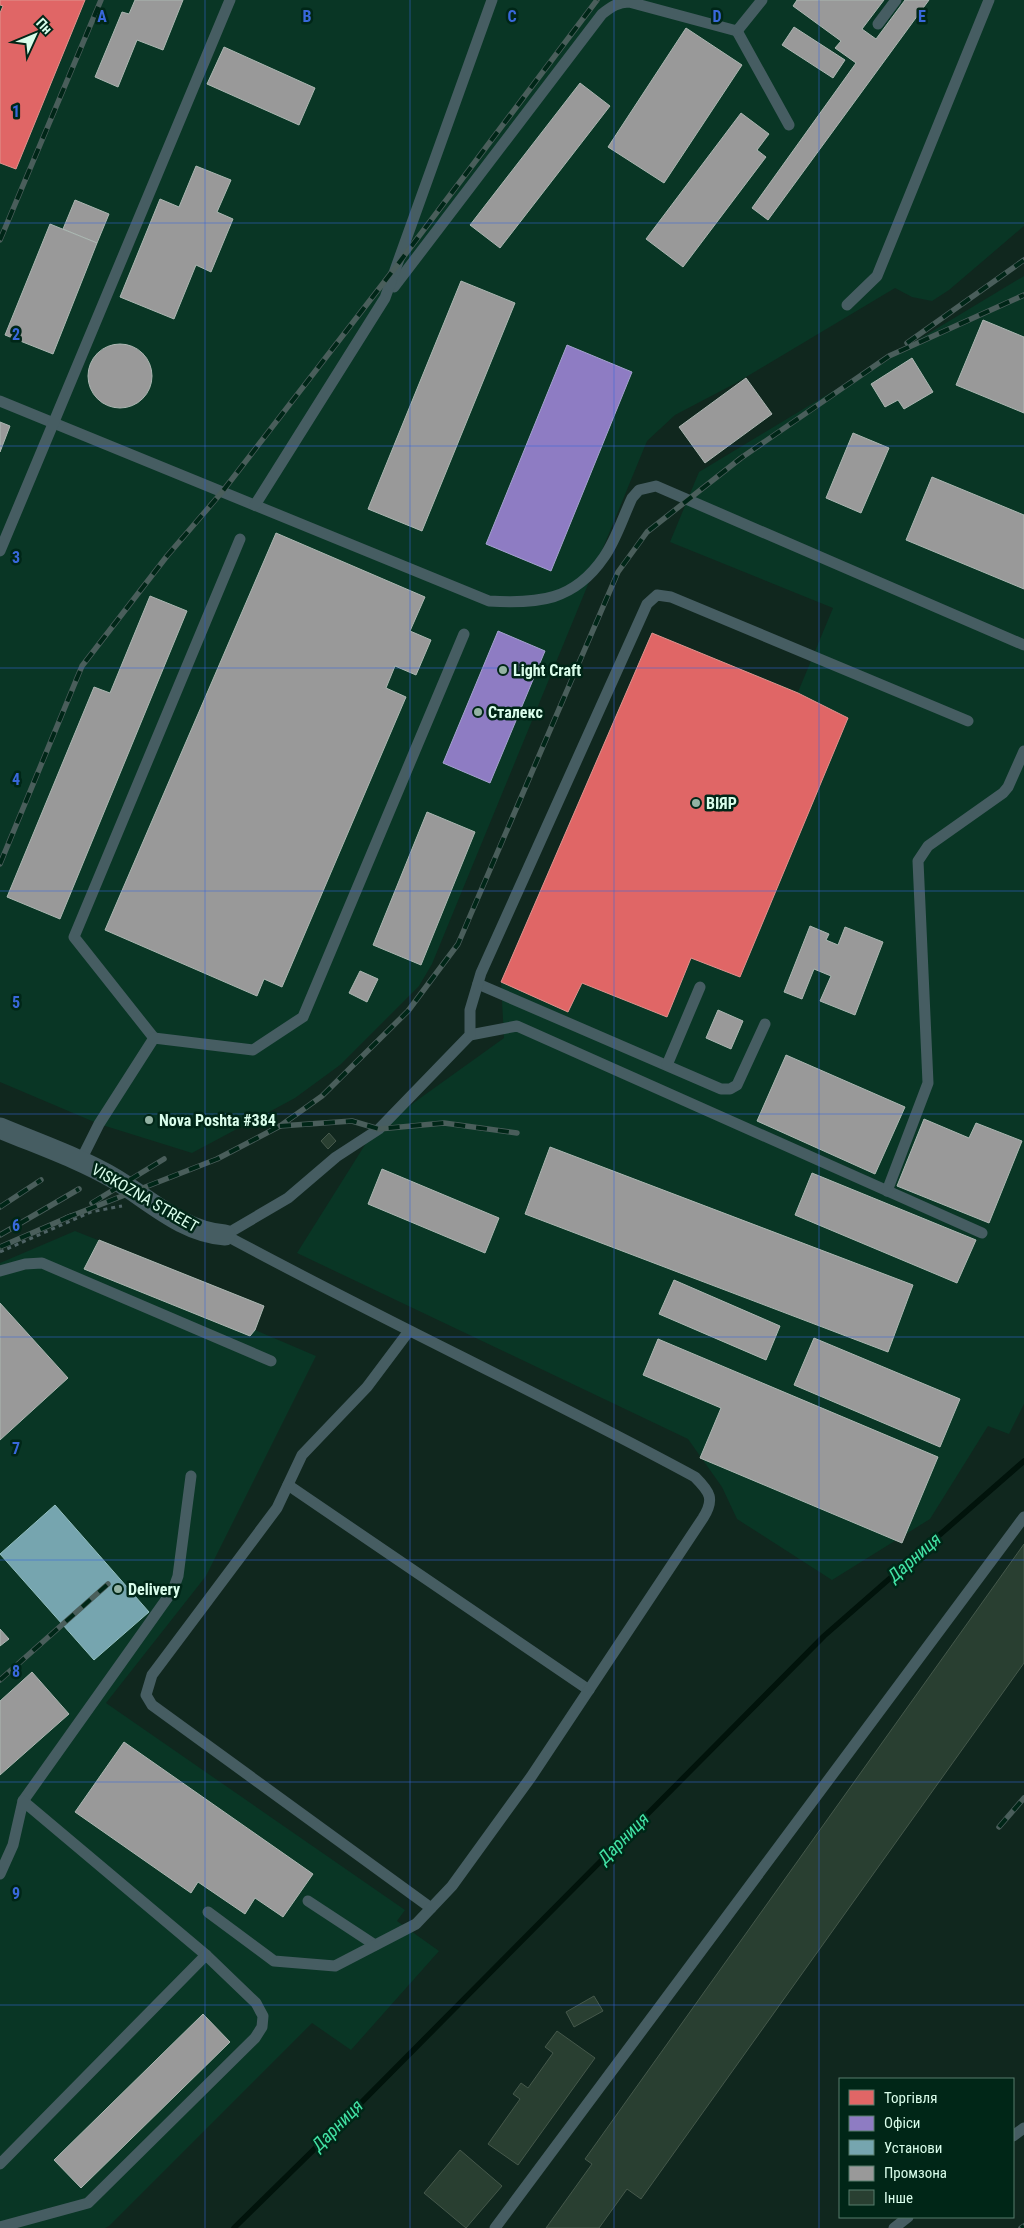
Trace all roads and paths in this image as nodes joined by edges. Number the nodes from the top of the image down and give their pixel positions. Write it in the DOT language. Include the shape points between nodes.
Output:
graph roads {
  1 [pos="230,0"];
  2 [pos="492,0"];
  3 [pos="762,0"];
  4 [pos="896,0"];
  5 [pos="989,0"];
  6 [pos="878,24"];
  7 [pos="737,31"];
  8 [pos="789,125"];
  9 [pos="385,298"];
  10 [pos="847,305"];
  11 [pos="0,401"];
  12 [pos="54,423"];
  13 [pos="255,505"];
  14 [pos="240,539"];
  15 [pos="0,551"];
  16 [pos="464,634"];
  17 [pos="1024,645"];
  18 [pos="968,721"];
  19 [pos="1024,751"];
  20 [pos="478,984"];
  21 [pos="700,987"];
  22 [pos="765,1024"];
  23 [pos="470,1034"];
  24 [pos="154,1038"];
  25 [pos="667,1065"];
  26 [pos="0,1128"];
  27 [pos="80,1162"];
  28 [pos="888,1191"];
  29 [pos="147,1202"];
  30 [pos="982,1233"];
  31 [pos="225,1235"];
  32 [pos="0,1252"];
  33 [pos="0,1271"];
  34 [pos="409,1331"];
  35 [pos="271,1361"];
  36 [pos="191,1476"];
  37 [pos="288,1484"];
  38 [pos="1024,1517"];
  39 [pos="589,1690"];
  40 [pos="23,1801"];
  41 [pos="0,1874"];
  42 [pos="308,1901"];
  43 [pos="431,1908"];
  44 [pos="208,1912"];
  45 [pos="375,1945"];
  46 [pos="206,1955"];
  47 [pos="0,2164"];
  48 [pos="907,2218"];
  49 [pos="0,2227"];
  50 [pos="495,2228"];
  51 [pos="894,2228"];
  1 -- 12 [label="lane"];
  2 -- 9 [label="lane"];
  3 -- 7 [label="lane"];
  4 -- 6 [label="lane"];
  5 -- 10 [label="lane" via="877,276"];
  7 -- 8 [label="lane"];
  7 -- 9 [label="lane" via="628,2 620,2 602,14"];
  9 -- 13 [label="lane"];
  11 -- 12 [label="lane"];
  12 -- 13 [label="lane"];
  12 -- 15 [label="lane"];
  13 -- 17 [label="lane" via="489,601 523,603 554,598 582,583 605,557 632,498 639,490 656,486"];
  14 -- 24 [label="lane" via="74,937"];
  16 -- 24 [label="lane" via="303,1017 253,1050"];
  18 -- 20 [label="lane" via="670,597 656,595 647,604"];
  19 -- 28 [label="lane" via="1003,793 928,846 918,861 928,1083"];
  20 -- 23 [label="lane" via="470,1010"];
  20 -- 25 [label="lane"];
  21 -- 25 [label="lane"];
  22 -- 25 [label="lane" via="738,1085 730,1089 722,1089"];
  23 -- 28 [label="lane" via="517,1026"];
  23 -- 31 [label="lane" via="379,1129 336,1157 288,1198"];
  24 -- 27 [label="lane" via="99,1124"];
  26 -- 27 [label="street, VISKOZNA STREET"];
  27 -- 29 [label="street, VISKOZNA STREET"];
  28 -- 30 [label="lane"];
  29 -- 31 [label="street, VISKOZNA STREET" via="208,1234"];
  29 -- 32 [label="path" via="91,1212"];
  31 -- 34 [label="lane, VISKOZNA STREET"];
  33 -- 35 [label="lane" via="42,1262"];
  34 -- 37 [label="lane" via="367,1387 302,1456"];
  34 -- 39 [label="lane, VISKOZNA STREET" via="605,1428 695,1477 711,1499 710,1509"];
  36 -- 40 [label="lane" via="178,1576 173,1590"];
  37 -- 39 [label="lane"];
  37 -- 43 [label="lane" via="278,1508 152,1675 146,1695 152,1705"];
  38 -- 50 [label="lane"];
  39 -- 43 [label="lane, VISKOZNA STREET" via="458,1878"];
  40 -- 41 [label="lane" via="13,1844"];
  40 -- 46 [label="lane"];
  42 -- 45 [label="lane"];
  43 -- 45 [label="lane, VISKOZNA STREET" via="416,1924"];
  44 -- 45 [label="lane, VISKOZNA STREET" via="274,1961 335,1966"];
  46 -- 47 [label="lane"];
  46 -- 49 [label="lane" via="256,2004 263,2016 262,2027 255,2038 88,2203"];
  48 -- 51 [label="lane"];
}
